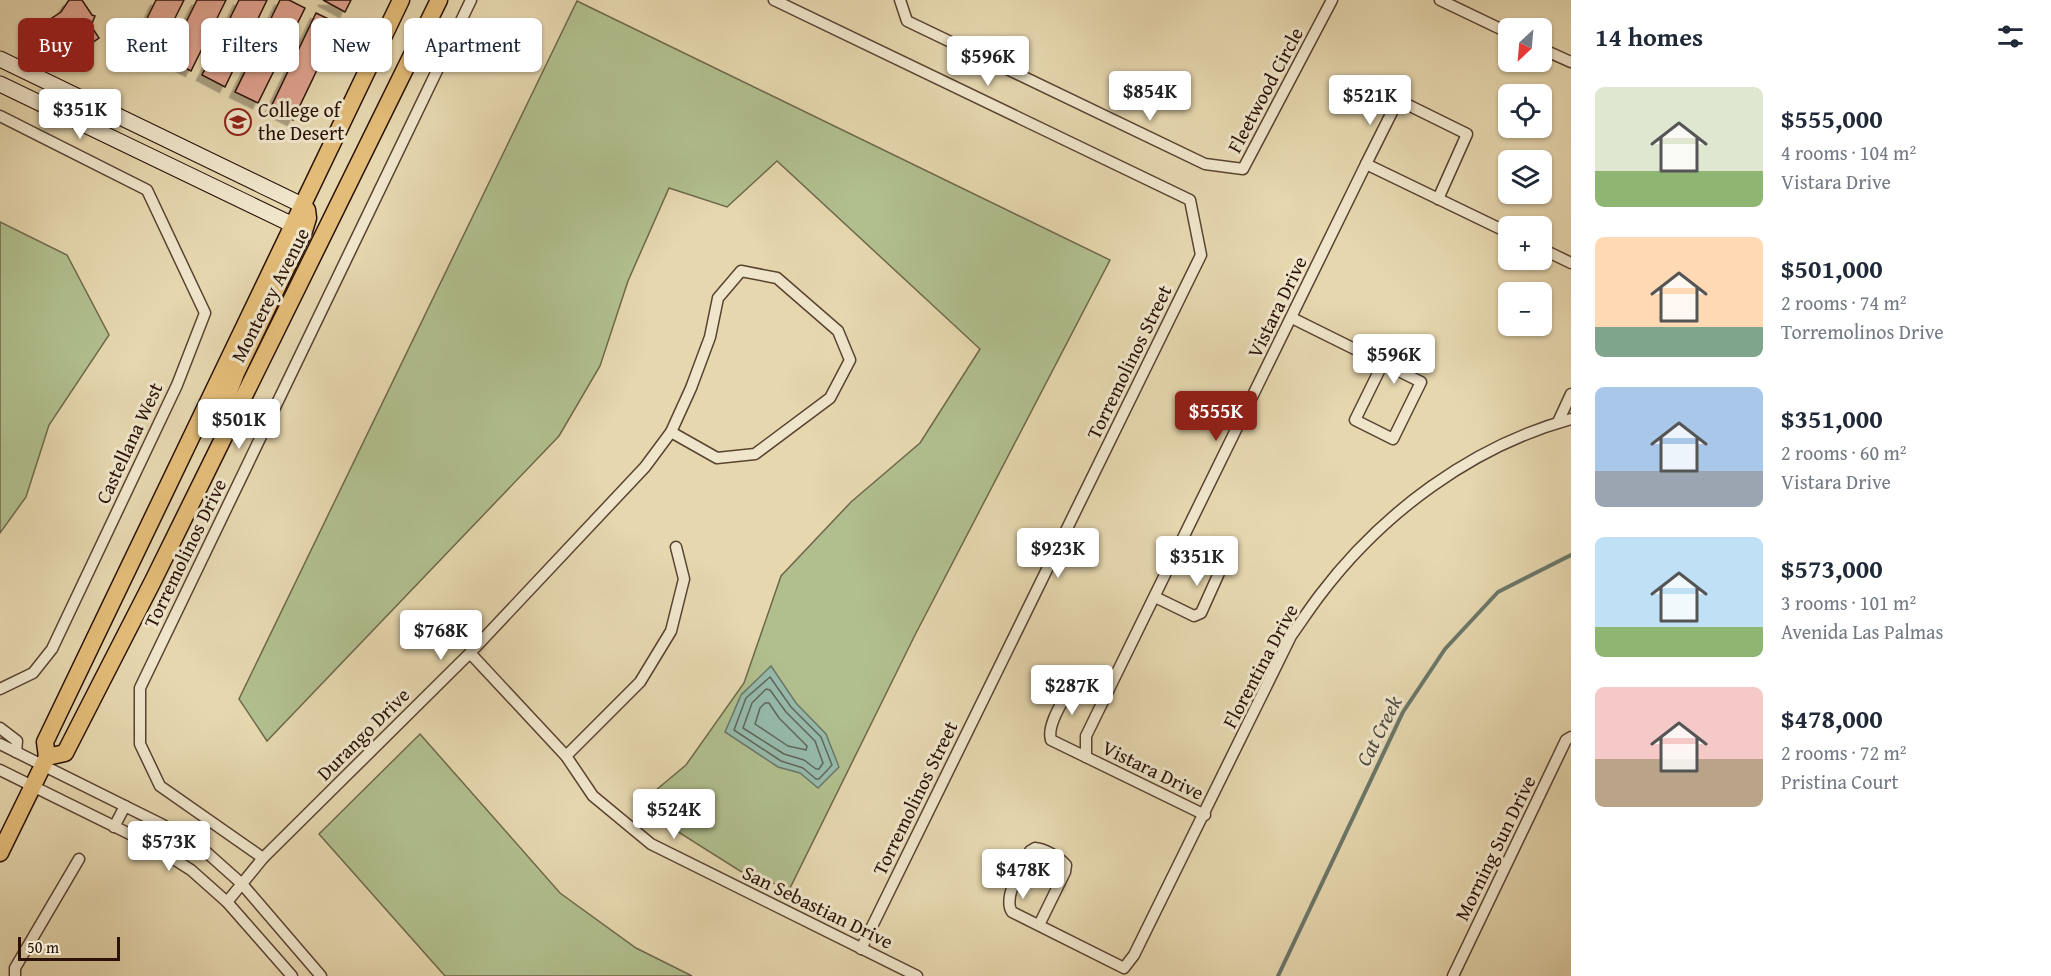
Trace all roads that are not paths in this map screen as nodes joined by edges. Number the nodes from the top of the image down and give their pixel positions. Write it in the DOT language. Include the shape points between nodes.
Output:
graph roads {
  1 [pos="401,0"];
  2 [pos="439,0"];
  3 [pos="471,0"];
  4 [pos="774,0"];
  5 [pos="900,0"];
  6 [pos="1332,0"];
  7 [pos="1440,0"];
  8 [pos="1498,28"];
  9 [pos="1552,53"];
  10 [pos="0,59"];
  11 [pos="1571,62"];
  12 [pos="0,84"];
  13 [pos="0,116"];
  14 [pos="1366,164"];
  15 [pos="1438,199"];
  16 [pos="302,205"];
  17 [pos="293,225"];
  18 [pos="1498,228"];
  19 [pos="1552,254"];
  20 [pos="1571,263"];
  21 [pos="1292,318"];
  22 [pos="1383,363"];
  23 [pos="1571,394"];
  24 [pos="1571,419"];
  25 [pos="1558,422"];
  26 [pos="671,432"];
  27 [pos="219,445"];
  28 [pos="676,547"];
  29 [pos="1179,548"];
  30 [pos="1155,597"];
  31 [pos="470,652"];
  32 [pos="0,689"];
  33 [pos="1108,691"];
  34 [pos="0,728"];
  35 [pos="1571,737"];
  36 [pos="0,744"];
  37 [pos="16,752"];
  38 [pos="566,756"];
  39 [pos="1086,757"];
  40 [pos="45,761"];
  41 [pos="0,771"];
  42 [pos="32,786"];
  43 [pos="125,806"];
  44 [pos="1205,815"];
  45 [pos="114,827"];
  46 [pos="0,853"];
  47 [pos="263,858"];
  48 [pos="79,859"];
  49 [pos="242,884"];
  50 [pos="227,902"];
  51 [pos="1039,925"];
  52 [pos="861,949"];
  53 [pos="15,976"];
  54 [pos="292,976"];
  55 [pos="321,976"];
  56 [pos="916,976"];
  57 [pos="1453,976"];
  1 -- 16 [label="main road, Monterey Avenue"];
  2 -- 27 [label="main road, Monterey Avenue"];
  3 -- 47 [label="street, Torremolinos Drive" via="140,688 140,744 160,786"];
  4 -- 52 [label="street, Torremolinos Street" via="1190,200 1201,255"];
  5 -- 6 [label="street, Fleetwood Circle" via="907,21 1205,164 1243,169"];
  7 -- 8 [label="street"];
  9 -- 11 [label="street"];
  10 -- 16 [label="street"];
  12 -- 17 [label="street"];
  13 -- 32 [label="street, Castellana West" via="147,190 205,313 177,385 52,649 33,673"];
  14 -- 15 [label="street"];
  14 -- 15 [label="street, Vistara Drive" via="1398,100 1467,134"];
  14 -- 21 [label="street, Vistara Drive"];
  15 -- 18 [label="street"];
  16 -- 17 [label="main road, Monterey Avenue"];
  16 -- 27 [label="main road" via="308,218 304,231 236,373 224,405"];
  17 -- 40 [label="main road, Monterey Avenue" via="45,742"];
  19 -- 20 [label="street"];
  21 -- 22 [label="street"];
  21 -- 29 [label="street, Vistara Drive"];
  22 -- 22 [label="street" via="1421,382 1393,439 1355,420"];
  23 -- 25 [label="street"];
  24 -- 25 [label="street, Florentina Drive"];
  25 -- 44 [label="street, Florentina Drive" via="1497,446 1447,475 1360,547 1291,636"];
  26 -- 26 [label="street, Durango Drive" via="717,458 755,454 830,398 850,360 838,331 777,278 741,271 718,298 710,337"];
  26 -- 31 [label="street, Durango Drive" via="645,467"];
  27 -- 40 [label="main road, Monterey Avenue" via="65,753"];
  28 -- 38 [label="street" via="684,579 671,631 640,682"];
  29 -- 30 [label="street, Vistara Drive"];
  29 -- 30 [label="street" via="1216,567 1219,573 1201,613 1194,616"];
  30 -- 33 [label="street, Vistara Drive"];
  31 -- 38 [label="street, San Sebastian Drive"];
  31 -- 47 [label="street, Durango Drive"];
  33 -- 39 [label="street, Vistara Drive" via="1086,736"];
  33 -- 39 [label="street, Vistara Drive" via="1079,678 1073,682 1052,723 1051,740"];
  34 -- 37 [label="street" via="17,741"];
  35 -- 57 [label="street, Morning Sun Drive" via="1566,740"];
  36 -- 37 [label="street"];
  37 -- 40 [label="street"];
  38 -- 52 [label="street, San Sebastian Drive" via="593,796 651,844"];
  39 -- 44 [label="street, Vistara Drive"];
  40 -- 42 [label="main road, Monterey Avenue"];
  40 -- 43 [label="street"];
  41 -- 42 [label="street"];
  42 -- 45 [label="street"];
  42 -- 46 [label="main road, Monterey Avenue"];
  43 -- 45 [label="street"];
  43 -- 49 [label="street" via="205,851"];
  44 -- 51 [label="street, Florentina Drive" via="1134,956 1124,968"];
  45 -- 50 [label="street" via="192,870"];
  47 -- 49 [label="street, Durango Drive"];
  48 -- 53 [label="street" via="15,968"];
  49 -- 50 [label="street, Durango Drive"];
  49 -- 55 [label="street"];
  50 -- 54 [label="street"];
  51 -- 51 [label="street" via="1012,912 1008,906 1008,898 1035,848 1066,865"];
  52 -- 56 [label="street, San Sebastian Drive"];
}
